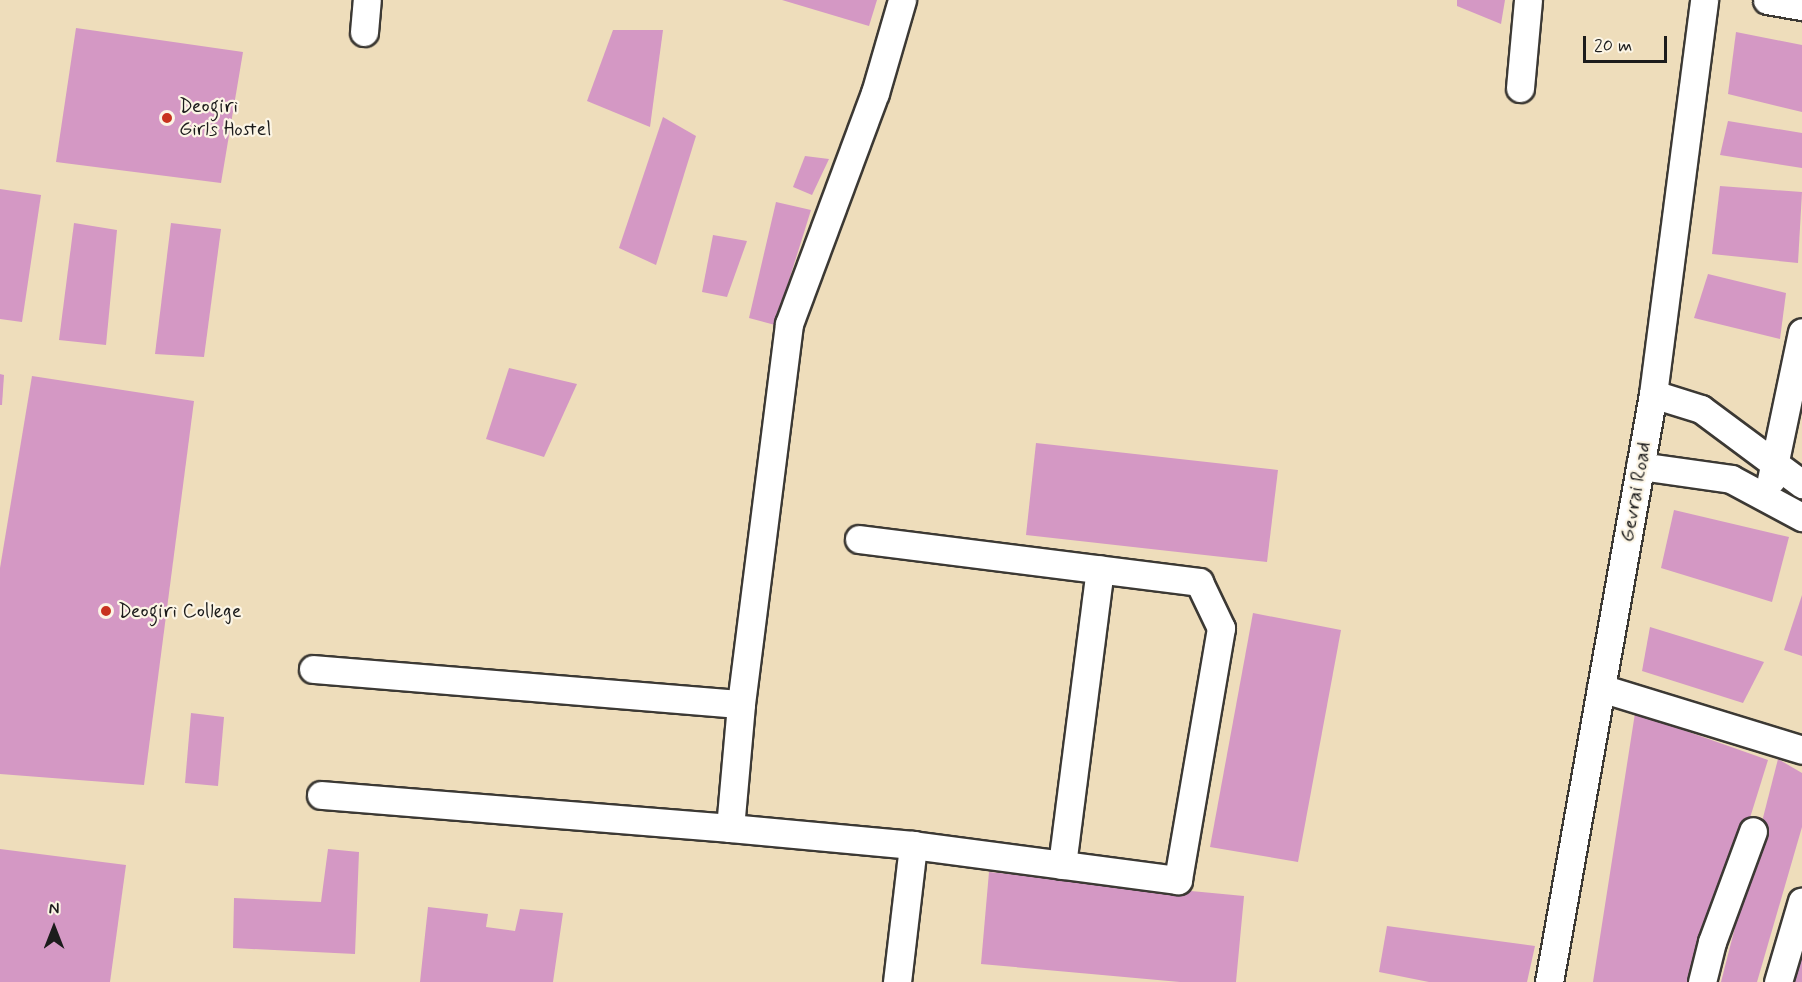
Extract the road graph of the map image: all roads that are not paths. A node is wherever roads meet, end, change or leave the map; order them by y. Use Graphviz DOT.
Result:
graph roads {
  1 [pos="367,0"];
  2 [pos="902,0"];
  3 [pos="1528,0"];
  4 [pos="1704,0"];
  5 [pos="1767,0"];
  6 [pos="1802,6"];
  7 [pos="364,32"];
  8 [pos="1520,88"];
  9 [pos="1802,332"];
  10 [pos="1653,394"];
  11 [pos="1793,412"];
  12 [pos="1773,464"];
  13 [pos="1640,466"];
  14 [pos="1802,484"];
  15 [pos="1767,499"];
  16 [pos="1802,517"];
  17 [pos="859,539"];
  18 [pos="1100,569"];
  19 [pos="313,669"];
  20 [pos="1601,688"];
  21 [pos="741,704"];
  22 [pos="1802,750"];
  23 [pos="321,795"];
  24 [pos="730,828"];
  25 [pos="1754,831"];
  26 [pos="913,845"];
  27 [pos="1062,865"];
  28 [pos="1802,901"];
  29 [pos="897,982"];
  30 [pos="1549,982"];
  31 [pos="1702,982"];
  32 [pos="1778,982"];
  1 -- 7 [label="street"];
  2 -- 21 [label="street"];
  3 -- 8 [label="street"];
  4 -- 10 [label="street, Gevrai Road"];
  5 -- 6 [label="street"];
  9 -- 11 [label="street"];
  10 -- 12 [label="street"];
  10 -- 13 [label="street, Gevrai Road"];
  11 -- 12 [label="street"];
  12 -- 14 [label="street"];
  12 -- 15 [label="street"];
  13 -- 15 [label="street"];
  13 -- 20 [label="street, Gevrai Road"];
  15 -- 16 [label="street"];
  17 -- 18 [label="street"];
  18 -- 27 [label="street"];
  18 -- 27 [label="street"];
  19 -- 21 [label="street"];
  20 -- 22 [label="street"];
  20 -- 30 [label="street, Gevrai Road"];
  21 -- 24 [label="street"];
  23 -- 24 [label="street"];
  24 -- 26 [label="street"];
  25 -- 31 [label="street"];
  26 -- 27 [label="street"];
  26 -- 29 [label="street"];
  28 -- 32 [label="street"];
}
